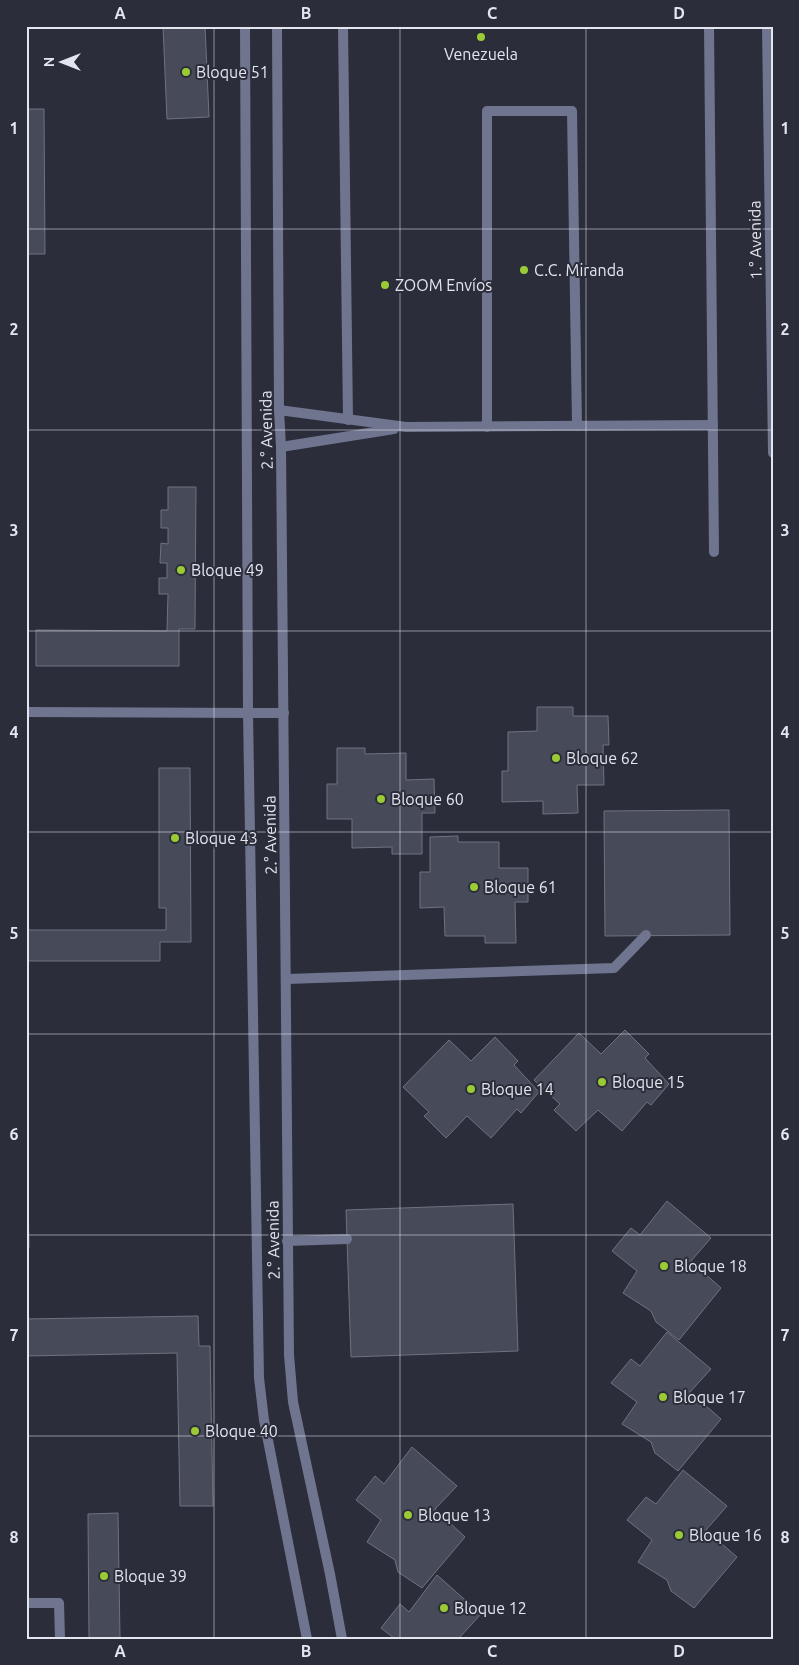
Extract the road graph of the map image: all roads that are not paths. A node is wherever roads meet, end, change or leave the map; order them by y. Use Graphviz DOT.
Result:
graph roads {
  1 [pos="245,26"];
  2 [pos="276,26"];
  3 [pos="343,26"];
  4 [pos="709,26"];
  5 [pos="768,26"];
  6 [pos="279,410"];
  7 [pos="348,420"];
  8 [pos="713,425"];
  9 [pos="487,426"];
  10 [pos="577,426"];
  11 [pos="406,427"];
  12 [pos="282,447"];
  13 [pos="773,454"];
  14 [pos="714,552"];
  15 [pos="26,712"];
  16 [pos="248,712"];
  17 [pos="284,713"];
  18 [pos="646,935"];
  19 [pos="287,979"];
  20 [pos="347,1239"];
  21 [pos="288,1241"];
  22 [pos="26,1604"];
  23 [pos="60,1639"];
  24 [pos="307,1639"];
  25 [pos="342,1639"];
  1 -- 16 [label="street"];
  2 -- 6 [label="street, 2.° Avenida"];
  3 -- 7 [label="street"];
  4 -- 8 [label="street"];
  5 -- 13 [label="street, 1.° Avenida"];
  6 -- 7 [label="street"];
  6 -- 12 [label="street, 2.° Avenida"];
  7 -- 11 [label="street"];
  8 -- 10 [label="street"];
  8 -- 14 [label="street"];
  9 -- 10 [label="street"];
  9 -- 10 [label="street"];
  9 -- 11 [label="street"];
  11 -- 12 [label="street"];
  12 -- 17 [label="street, 2.° Avenida"];
  15 -- 16 [label="street"];
  16 -- 17 [label="street"];
  16 -- 24 [label="street"];
  17 -- 19 [label="street, 2.° Avenida"];
  18 -- 19 [label="street"];
  19 -- 21 [label="street, 2.° Avenida"];
  20 -- 21 [label="street"];
  21 -- 25 [label="street, 2.° Avenida"];
  22 -- 23 [label="street"];
}
